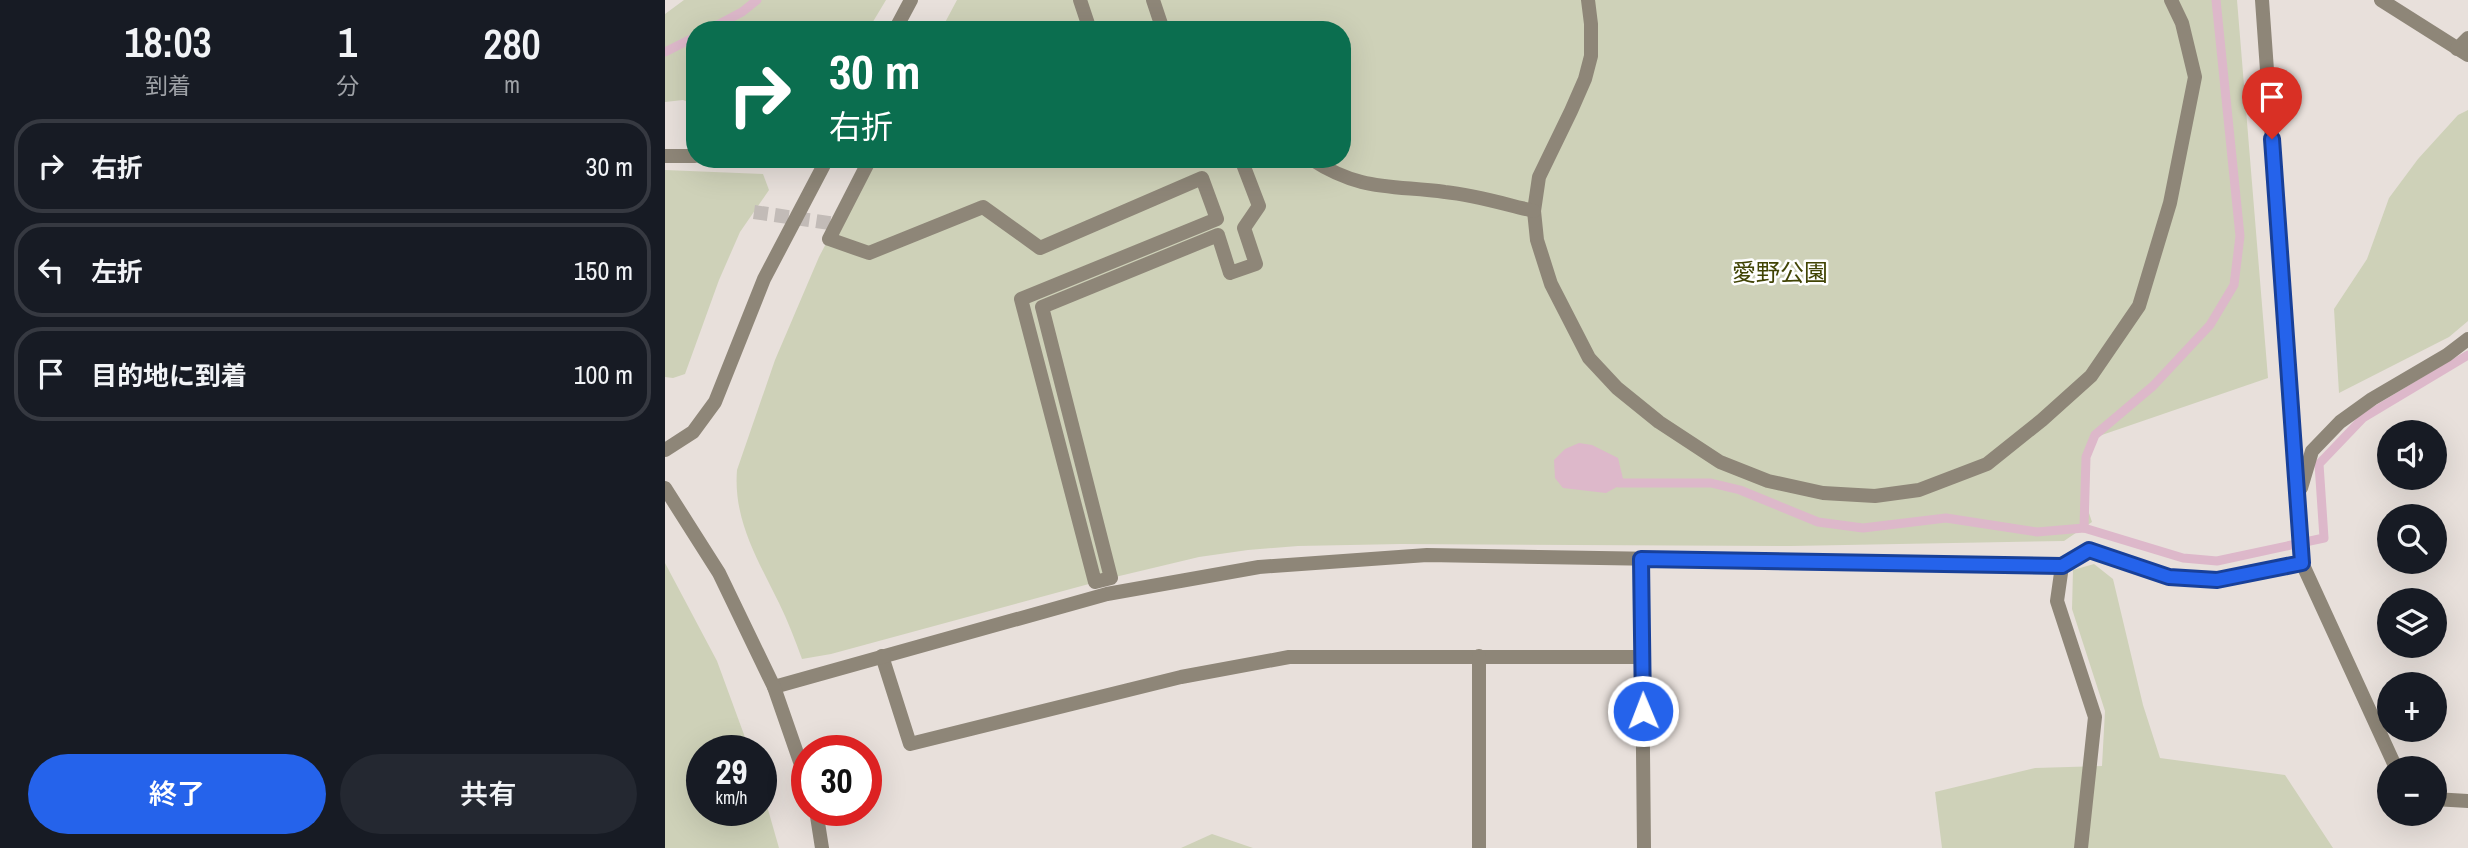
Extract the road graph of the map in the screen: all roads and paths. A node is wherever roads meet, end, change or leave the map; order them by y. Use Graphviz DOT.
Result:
graph roads {
  1 [pos="911,0"];
  2 [pos="1080,0"];
  3 [pos="1153,0"];
  4 [pos="1588,0"];
  5 [pos="2171,0"];
  6 [pos="2262,0"];
  7 [pos="2381,0"];
  8 [pos="900,21"];
  9 [pos="1087,21"];
  10 [pos="1160,21"];
  11 [pos="2464,47"];
  12 [pos="665,156"];
  13 [pos="686,156"];
  14 [pos="822,168"];
  15 [pos="865,168"];
  16 [pos="1244,168"];
  17 [pos="1325,168"];
  18 [pos="1534,211"];
  19 [pos="2468,339"];
  20 [pos="665,450"];
  21 [pos="665,488"];
  22 [pos="2298,499"];
  23 [pos="1641,559"];
  24 [pos="2302,563"];
  25 [pos="2062,566"];
  26 [pos="882,656"];
  27 [pos="1479,656"];
  28 [pos="1642,657"];
  29 [pos="774,687"];
  30 [pos="791,736"];
  31 [pos="2390,756"];
  32 [pos="2447,800"];
  33 [pos="2468,801"];
  34 [pos="819,826"];
  35 [pos="822,848"];
  36 [pos="1479,848"];
  37 [pos="1644,848"];
  38 [pos="2081,848"];
  1 -- 8 [label="street"];
  2 -- 9 [label="street"];
  3 -- 10 [label="street"];
  4 -- 18 [label="street"];
  5 -- 18 [label="street"];
  6 -- 22 [label="street"];
  7 -- 11 [label="street"];
  12 -- 13 [label="street"];
  14 -- 20 [label="street"];
  15 -- 16 [label="street"];
  17 -- 18 [label="street"];
  19 -- 22 [label="street"];
  21 -- 29 [label="street"];
  22 -- 24 [label="street"];
  23 -- 25 [label="street"];
  23 -- 26 [label="street"];
  23 -- 28 [label="street"];
  24 -- 25 [label="street"];
  24 -- 31 [label="street"];
  25 -- 38 [label="street"];
  26 -- 27 [label="street"];
  26 -- 29 [label="street"];
  27 -- 28 [label="street"];
  27 -- 36 [label="street"];
  28 -- 37 [label="street"];
  29 -- 30 [label="street"];
  32 -- 33 [label="street"];
  34 -- 35 [label="street"];
}
